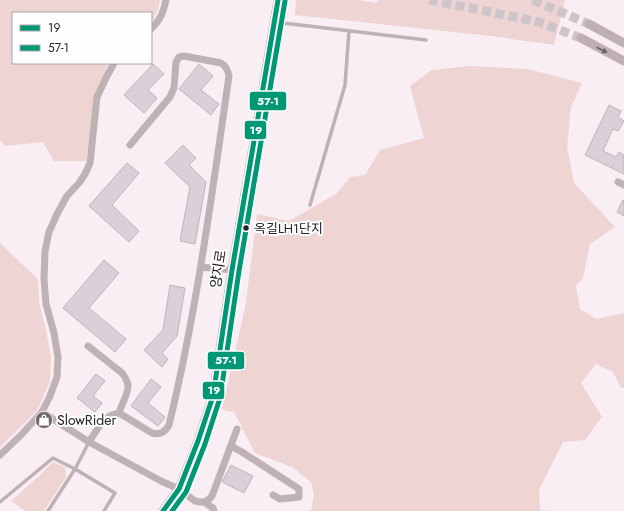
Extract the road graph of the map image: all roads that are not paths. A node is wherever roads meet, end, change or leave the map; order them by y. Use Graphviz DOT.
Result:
graph roads {
  1 [pos="166,0"];
  2 [pos="278,0"];
  3 [pos="274,22"];
  4 [pos="589,24"];
  5 [pos="152,28"];
  6 [pos="349,31"];
  7 [pos="581,38"];
  8 [pos="426,40"];
  9 [pos="624,43"];
  10 [pos="624,61"];
  11 [pos="113,64"];
  12 [pos="130,145"];
  13 [pos="310,205"];
  14 [pos="201,267"];
  15 [pos="232,270"];
  16 [pos="88,346"];
  17 [pos="42,412"];
  18 [pos="119,413"];
  19 [pos="237,429"];
  20 [pos="89,442"];
  21 [pos="231,446"];
  22 [pos="0,456"];
  23 [pos="75,469"];
  24 [pos="178,489"];
  25 [pos="273,495"];
  26 [pos="0,502"];
  27 [pos="204,502"];
  28 [pos="48,511"];
  29 [pos="104,511"];
  30 [pos="163,511"];
  31 [pos="214,511"];
  1 -- 5 [label="street"];
  2 -- 3 [label="street, 양지로"];
  3 -- 6 [label="lane"];
  3 -- 15 [label="street, 양지로"];
  4 -- 9 [label="street"];
  6 -- 8 [label="lane"];
  6 -- 13 [label="lane"];
  7 -- 10 [label="street, one-way"];
  11 -- 17 [label="street"];
  12 -- 14 [label="street"];
  14 -- 15 [label="street"];
  14 -- 18 [label="street"];
  15 -- 24 [label="street, 양지로"];
  16 -- 18 [label="street"];
  17 -- 20 [label="street"];
  17 -- 22 [label="street"];
  18 -- 20 [label="street"];
  19 -- 21 [label="street"];
  20 -- 23 [label="lane"];
  20 -- 24 [label="street"];
  21 -- 25 [label="street"];
  21 -- 27 [label="street"];
  23 -- 26 [label="lane"];
  23 -- 28 [label="lane"];
  23 -- 29 [label="lane"];
  24 -- 27 [label="street"];
  24 -- 30 [label="street, 양지로"];
  27 -- 31 [label="street"];
}
